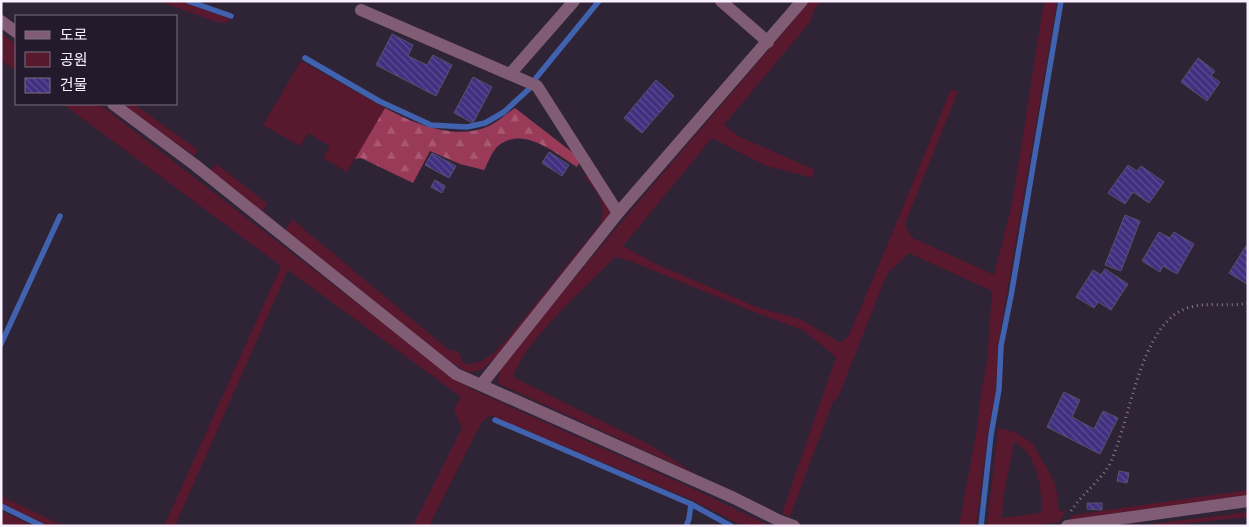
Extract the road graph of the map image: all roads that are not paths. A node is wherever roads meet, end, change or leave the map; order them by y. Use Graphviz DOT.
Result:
graph roads {
  1 [pos="574,1"];
  2 [pos="721,1"];
  3 [pos="802,1"];
  4 [pos="362,10"];
  5 [pos="1,21"];
  6 [pos="15,31"];
  7 [pos="768,42"];
  8 [pos="510,74"];
  9 [pos="114,105"];
  10 [pos="618,212"];
  11 [pos="481,385"];
  12 [pos="1248,501"];
  13 [pos="1136,521"];
  14 [pos="794,526"];
  15 [pos="1067,526"];
  1 -- 8 [label="street"];
  2 -- 7 [label="street"];
  3 -- 7 [label="street"];
  4 -- 8 [label="street"];
  5 -- 6 [label="street"];
  7 -- 10 [label="street"];
  8 -- 10 [label="street"];
  9 -- 11 [label="street"];
  10 -- 11 [label="street"];
  11 -- 14 [label="street"];
  12 -- 13 [label="street"];
  13 -- 15 [label="street"];
}
